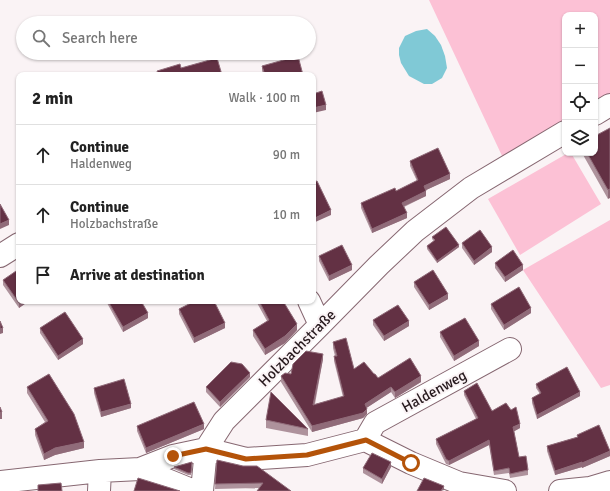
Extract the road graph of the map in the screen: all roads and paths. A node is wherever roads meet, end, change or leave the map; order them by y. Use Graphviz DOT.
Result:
graph roads {
  1 [pos="610,105"];
  2 [pos="598,112"];
  3 [pos="562,134"];
  4 [pos="16,246"];
  5 [pos="0,256"];
  6 [pos="310,304"];
  7 [pos="320,325"];
  8 [pos="510,349"];
  9 [pos="366,440"];
  10 [pos="206,449"];
  11 [pos="140,469"];
  12 [pos="100,481"];
  13 [pos="0,482"];
  14 [pos="610,482"];
  15 [pos="194,491"];
  16 [pos="202,491"];
  17 [pos="505,491"];
  18 [pos="560,491"];
  1 -- 2 [label="street"];
  3 -- 7 [label="street, Holzbachstraße"];
  4 -- 5 [label="street"];
  6 -- 7 [label="street"];
  7 -- 10 [label="street, Holzbachstraße"];
  8 -- 9 [label="street, Haldenweg"];
  9 -- 10 [label="street"];
  9 -- 17 [label="street"];
  10 -- 11 [label="street"];
  10 -- 16 [label="street"];
  11 -- 12 [label="street"];
  11 -- 15 [label="street"];
  12 -- 13 [label="street"];
  14 -- 18 [label="street"];
}
